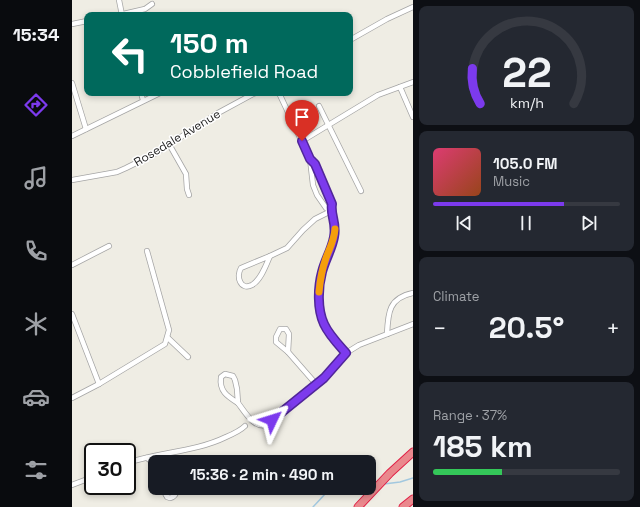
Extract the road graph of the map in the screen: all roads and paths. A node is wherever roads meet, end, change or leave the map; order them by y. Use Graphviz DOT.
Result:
graph roads {
  1 [pos="119,0"];
  2 [pos="152,4"];
  3 [pos="413,7"];
  4 [pos="121,12"];
  5 [pos="132,12"];
  6 [pos="84,22"];
  7 [pos="72,24"];
  8 [pos="353,38"];
  9 [pos="413,82"];
  10 [pos="72,83"];
  11 [pos="400,87"];
  12 [pos="142,96"];
  13 [pos="153,96"];
  14 [pos="249,96"];
  15 [pos="280,96"];
  16 [pos="143,100"];
  17 [pos="319,106"];
  18 [pos="413,117"];
  19 [pos="329,125"];
  20 [pos="86,129"];
  21 [pos="72,136"];
  22 [pos="302,141"];
  23 [pos="169,144"];
  24 [pos="310,159"];
  25 [pos="72,180"];
  26 [pos="361,191"];
  27 [pos="189,195"];
  28 [pos="331,211"];
  29 [pos="109,246"];
  30 [pos="147,251"];
  31 [pos="270,256"];
  32 [pos="72,265"];
  33 [pos="413,293"];
  34 [pos="72,314"];
  35 [pos="413,324"];
  36 [pos="387,334"];
  37 [pos="168,338"];
  38 [pos="288,352"];
  39 [pos="346,353"];
  40 [pos="188,357"];
  41 [pos="99,384"];
  42 [pos="316,384"];
  43 [pos="72,398"];
  44 [pos="238,403"];
  45 [pos="245,426"];
  46 [pos="413,452"];
  47 [pos="147,458"];
  48 [pos="136,460"];
  49 [pos="84,480"];
  50 [pos="72,485"];
  51 [pos="413,500"];
  52 [pos="358,507"];
  53 [pos="403,507"];
  1 -- 4 [label="street"];
  2 -- 5 [label="street"];
  3 -- 8 [label="street"];
  6 -- 7 [label="street"];
  9 -- 11 [label="street"];
  10 -- 20 [label="street"];
  11 -- 18 [label="street"];
  11 -- 19 [label="street"];
  12 -- 16 [label="street"];
  13 -- 16 [label="street"];
  14 -- 23 [label="street, Rosedale Avenue"];
  15 -- 22 [label="street"];
  16 -- 20 [label="street"];
  17 -- 19 [label="street"];
  19 -- 22 [label="street"];
  19 -- 26 [label="street"];
  20 -- 21 [label="street"];
  22 -- 24 [label="street"];
  23 -- 25 [label="street, Rosedale Avenue"];
  23 -- 27 [label="street"];
  24 -- 28 [label="street"];
  24 -- 28 [label="street"];
  28 -- 31 [label="street"];
  28 -- 39 [label="street"];
  29 -- 32 [label="street"];
  30 -- 37 [label="street"];
  31 -- 31 [label="street"];
  33 -- 36 [label="street"];
  34 -- 41 [label="street"];
  35 -- 36 [label="street"];
  36 -- 39 [label="street"];
  37 -- 40 [label="street"];
  37 -- 41 [label="street"];
  38 -- 38 [label="street"];
  38 -- 42 [label="street"];
  39 -- 42 [label="street"];
  41 -- 43 [label="street"];
  42 -- 44 [label="street"];
  44 -- 44 [label="street"];
  45 -- 47 [label="street"];
  46 -- 52 [label="highway"];
  47 -- 48 [label="street"];
  49 -- 50 [label="street"];
  51 -- 53 [label="highway"];
}
